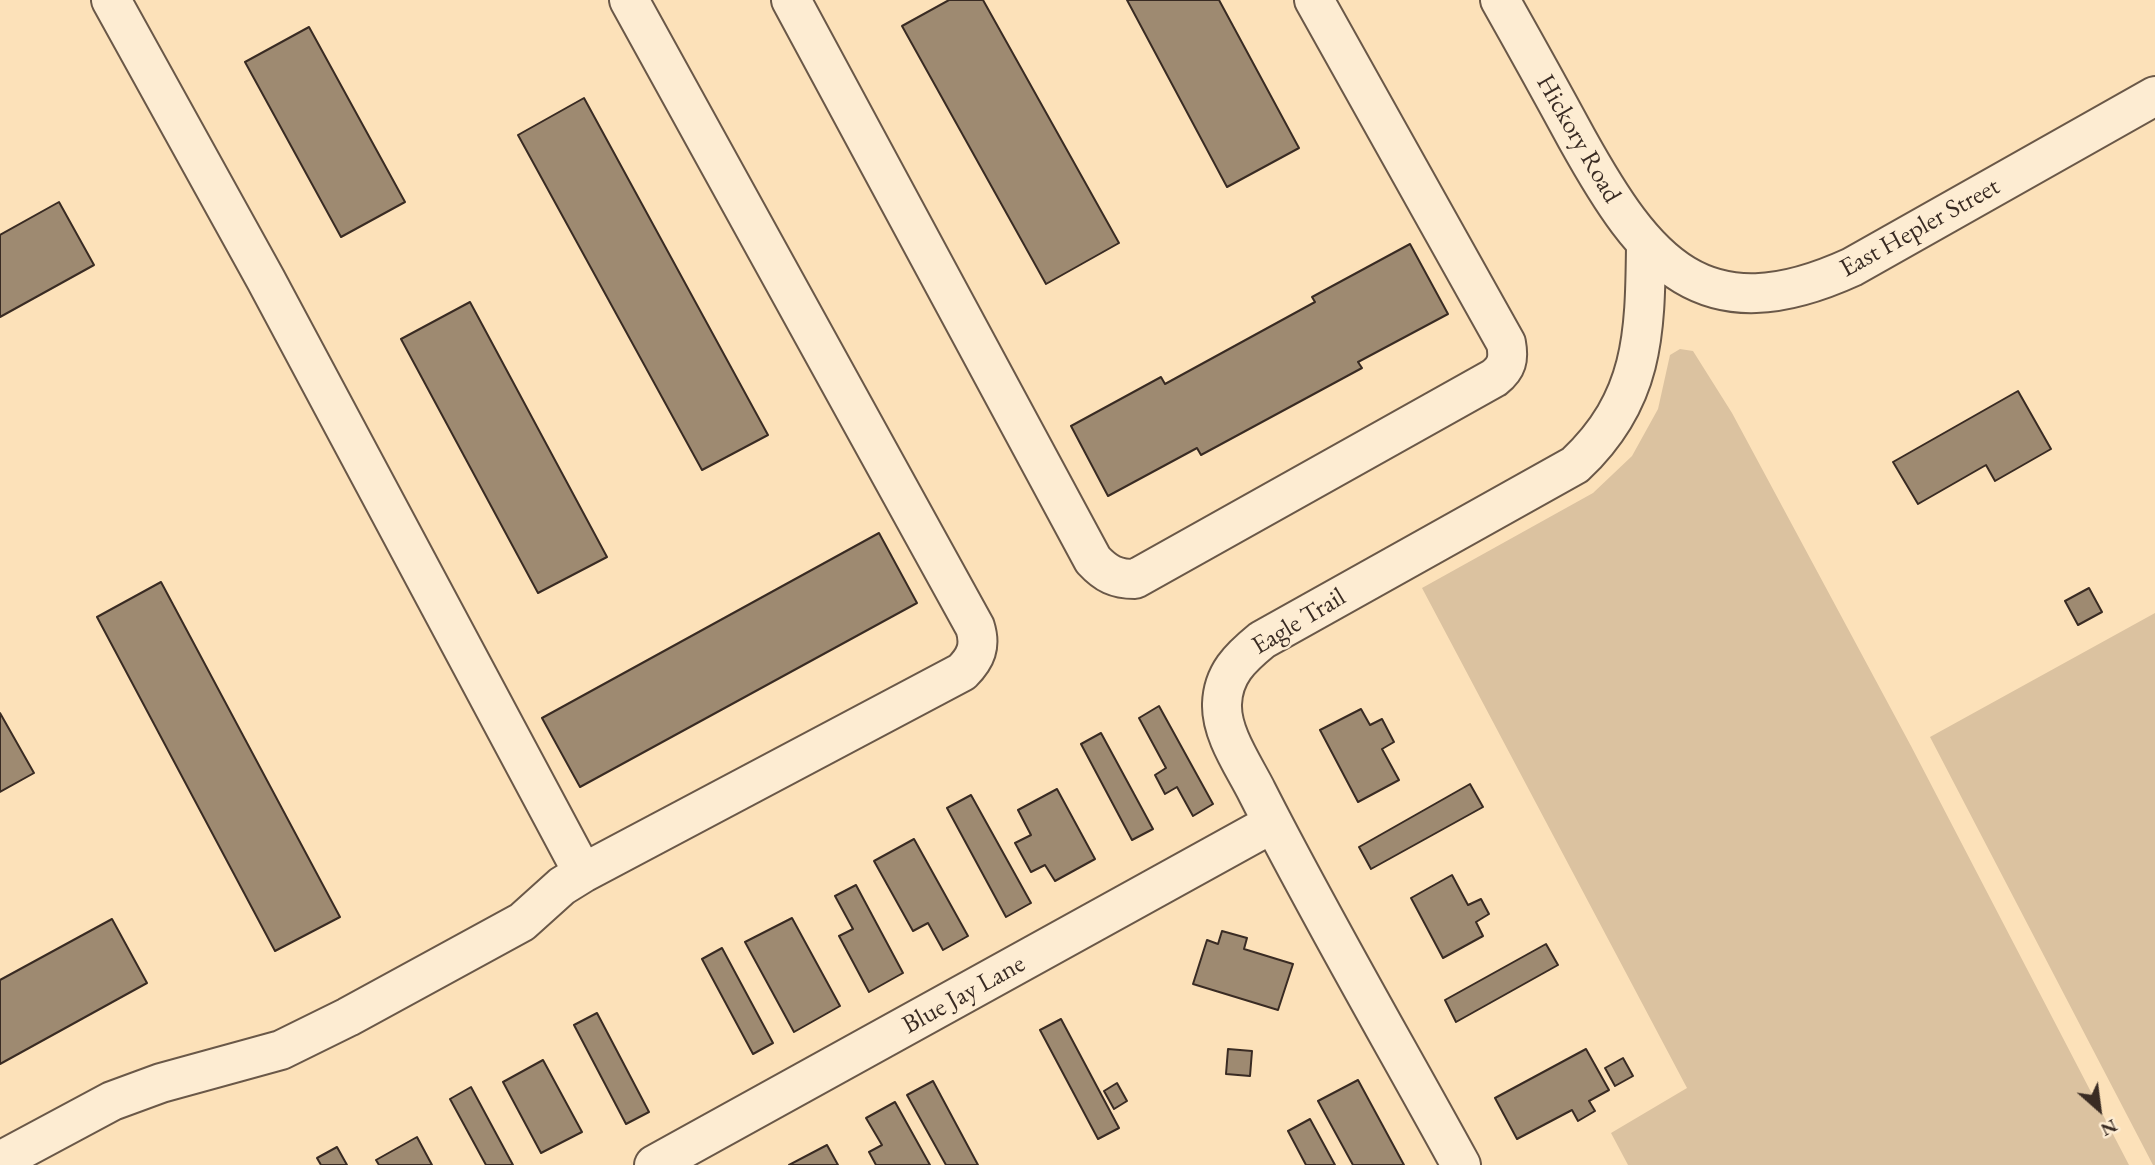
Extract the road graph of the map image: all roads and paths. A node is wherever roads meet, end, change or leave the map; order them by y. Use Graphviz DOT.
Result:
graph roads {
  1 [pos="111,0"];
  2 [pos="629,0"];
  3 [pos="791,0"];
  4 [pos="1314,0"];
  5 [pos="1500,0"];
  6 [pos="2155,96"];
  7 [pos="1659,256"];
  8 [pos="1273,823"];
  9 [pos="583,873"];
  10 [pos="0,1161"];
  11 [pos="654,1165"];
  12 [pos="1461,1165"];
  1 -- 9 [label="street"];
  2 -- 9 [label="street"];
  3 -- 4 [label="street"];
  5 -- 7 [label="street, Hickory Road"];
  6 -- 7 [label="street, East Hepler Street"];
  7 -- 8 [label="street, Eagle Trail"];
  8 -- 11 [label="street, Blue Jay Lane"];
  8 -- 12 [label="street, Eagle Trail"];
  9 -- 10 [label="street"];
}
